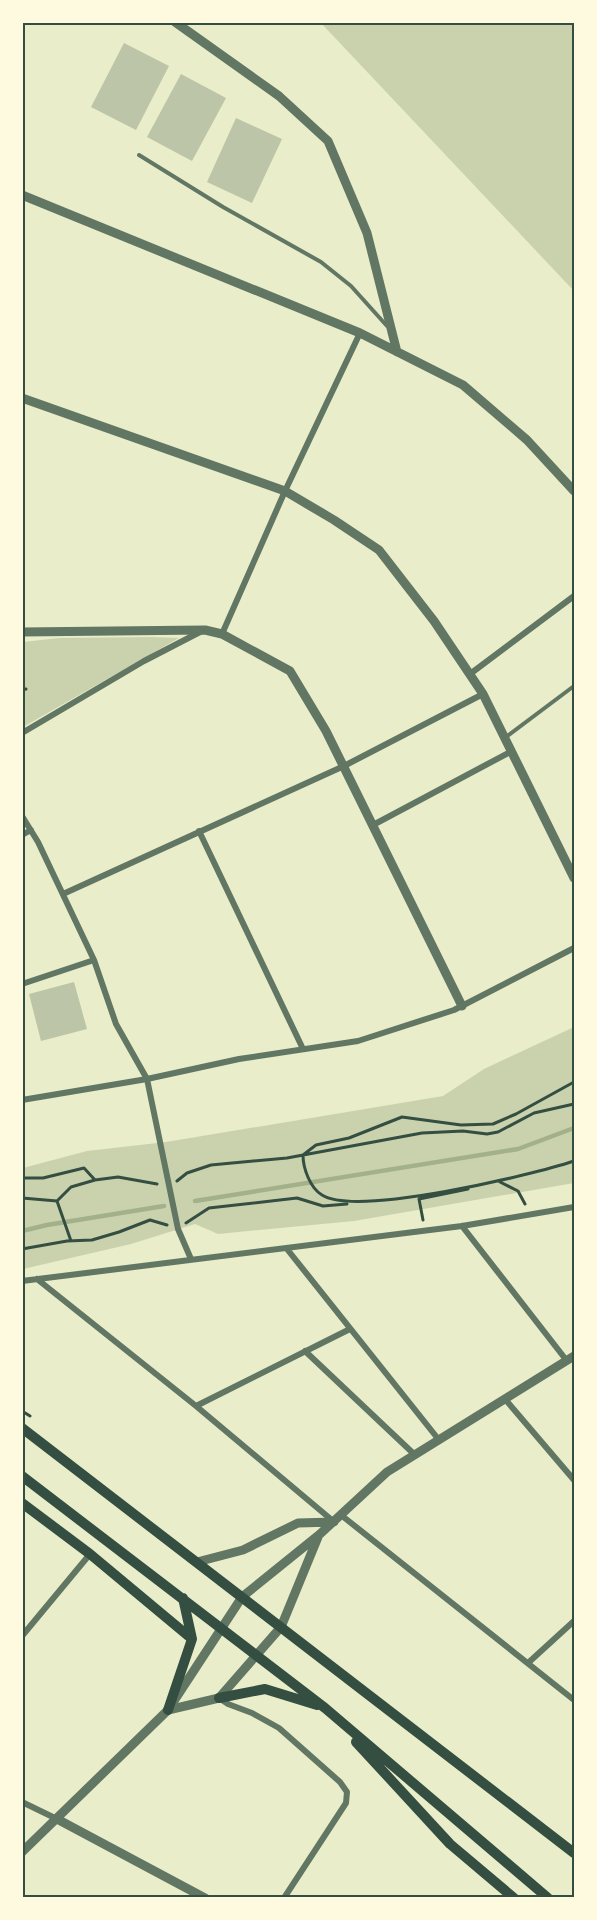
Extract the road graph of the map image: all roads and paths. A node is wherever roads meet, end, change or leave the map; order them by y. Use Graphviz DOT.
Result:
graph roads {
  1 [pos="175,22"];
  2 [pos="139,155"];
  3 [pos="22,195"];
  4 [pos="392,331"];
  5 [pos="360,333"];
  6 [pos="397,352"];
  7 [pos="22,398"];
  8 [pos="285,491"];
  9 [pos="574,491"];
  10 [pos="574,596"];
  11 [pos="206,630"];
  12 [pos="22,632"];
  13 [pos="222,634"];
  14 [pos="470,674"];
  15 [pos="574,686"];
  16 [pos="483,694"];
  17 [pos="22,733"];
  18 [pos="505,737"];
  19 [pos="512,752"];
  20 [pos="344,766"];
  21 [pos="22,816"];
  22 [pos="373,825"];
  23 [pos="31,830"];
  24 [pos="199,831"];
  25 [pos="22,835"];
  26 [pos="574,878"];
  27 [pos="63,894"];
  28 [pos="574,948"];
  29 [pos="94,960"];
  30 [pos="22,984"];
  31 [pos="462,1006"];
  32 [pos="303,1049"];
  33 [pos="147,1079"];
  34 [pos="574,1082"];
  35 [pos="22,1100"];
  36 [pos="574,1104"];
  37 [pos="303,1155"];
  38 [pos="574,1161"];
  39 [pos="22,1178"];
  40 [pos="95,1180"];
  41 [pos="492,1182"];
  42 [pos="484,1184"];
  43 [pos="170,1186"];
  44 [pos="22,1198"];
  45 [pos="388,1200"];
  46 [pos="57,1201"];
  47 [pos="377,1201"];
  48 [pos="574,1207"];
  49 [pos="530,1214"];
  50 [pos="462,1226"];
  51 [pos="178,1229"];
  52 [pos="425,1230"];
  53 [pos="71,1241"];
  54 [pos="22,1249"];
  55 [pos="287,1249"];
  56 [pos="191,1259"];
  57 [pos="37,1279"];
  58 [pos="22,1281"];
  59 [pos="350,1329"];
  60 [pos="305,1351"];
  61 [pos="571,1359"];
  62 [pos="506,1399"];
  63 [pos="196,1406"];
  64 [pos="22,1428"];
  65 [pos="439,1440"];
  66 [pos="415,1455"];
  67 [pos="22,1476"];
  68 [pos="574,1480"];
  69 [pos="22,1503"];
  70 [pos="337,1518"];
  71 [pos="320,1534"];
  72 [pos="90,1554"];
  73 [pos="197,1562"];
  74 [pos="242,1597"];
  75 [pos="183,1598"];
  76 [pos="574,1621"];
  77 [pos="281,1627"];
  78 [pos="222,1628"];
  79 [pos="22,1636"];
  80 [pos="192,1639"];
  81 [pos="256,1655"];
  82 [pos="528,1663"];
  83 [pos="219,1698"];
  84 [pos="574,1700"];
  85 [pos="325,1708"];
  86 [pos="168,1710"];
  87 [pos="22,1802"];
  88 [pos="57,1819"];
  89 [pos="22,1852"];
  90 [pos="574,1852"];
  91 [pos="205,1898"];
  92 [pos="284,1898"];
  93 [pos="514,1898"];
  94 [pos="548,1898"];
  1 -- 4 [label="street"];
  2 -- 4 [label="lane"];
  3 -- 5 [label="street"];
  4 -- 6 [label="street"];
  5 -- 6 [label="street"];
  5 -- 8 [label="street"];
  6 -- 9 [label="street"];
  7 -- 8 [label="street"];
  8 -- 13 [label="street"];
  8 -- 14 [label="street"];
  10 -- 14 [label="street"];
  11 -- 12 [label="street"];
  11 -- 13 [label="street"];
  11 -- 17 [label="street"];
  13 -- 20 [label="street"];
  14 -- 16 [label="street"];
  15 -- 18 [label="lane"];
  16 -- 18 [label="street"];
  16 -- 20 [label="street"];
  18 -- 19 [label="street"];
  19 -- 22 [label="street"];
  19 -- 26 [label="street"];
  20 -- 22 [label="street"];
  20 -- 24 [label="street"];
  21 -- 23 [label="street"];
  22 -- 31 [label="street"];
  23 -- 25 [label="street"];
  23 -- 27 [label="street"];
  24 -- 27 [label="street"];
  24 -- 32 [label="street"];
  27 -- 29 [label="street"];
  28 -- 31 [label="street"];
  29 -- 30 [label="street"];
  29 -- 33 [label="street"];
  31 -- 32 [label="street"];
  32 -- 33 [label="street"];
  33 -- 35 [label="street"];
  33 -- 43 [label="street"];
  34 -- 37 [label="path"];
  36 -- 37 [label="path"];
  37 -- 43 [label="path"];
  37 -- 47 [label="path"];
  38 -- 41 [label="path"];
  39 -- 40 [label="path"];
  40 -- 43 [label="path"];
  40 -- 46 [label="path"];
  41 -- 42 [label="path"];
  41 -- 49 [label="path"];
  42 -- 47 [label="path"];
  42 -- 52 [label="path"];
  43 -- 51 [label="street"];
  44 -- 46 [label="path"];
  45 -- 47 [label="path"];
  46 -- 53 [label="path"];
  47 -- 51 [label="path"];
  48 -- 49 [label="street"];
  49 -- 50 [label="street"];
  50 -- 52 [label="street"];
  50 -- 61 [label="street"];
  51 -- 53 [label="path"];
  51 -- 56 [label="street"];
  52 -- 55 [label="street"];
  53 -- 54 [label="path"];
  55 -- 56 [label="street"];
  55 -- 59 [label="street"];
  56 -- 57 [label="street"];
  57 -- 58 [label="street"];
  57 -- 63 [label="street"];
  59 -- 60 [label="street"];
  59 -- 65 [label="street"];
  60 -- 63 [label="street"];
  60 -- 66 [label="street"];
  61 -- 62 [label="street"];
  62 -- 65 [label="street"];
  62 -- 68 [label="street"];
  63 -- 70 [label="street"];
  64 -- 73 [label="main road"];
  65 -- 66 [label="street"];
  66 -- 70 [label="street"];
  67 -- 75 [label="main road"];
  69 -- 72 [label="main road"];
  70 -- 71 [label="street"];
  70 -- 73 [label="street"];
  70 -- 82 [label="street"];
  71 -- 74 [label="street"];
  71 -- 77 [label="street"];
  72 -- 79 [label="street"];
  72 -- 80 [label="main road"];
  73 -- 74 [label="main road"];
  74 -- 77 [label="main road"];
  74 -- 78 [label="street"];
  75 -- 78 [label="main road"];
  75 -- 80 [label="main road"];
  76 -- 82 [label="street"];
  77 -- 81 [label="street"];
  77 -- 90 [label="main road"];
  78 -- 81 [label="main road"];
  78 -- 86 [label="street"];
  80 -- 86 [label="main road"];
  81 -- 83 [label="street"];
  81 -- 85 [label="main road"];
  82 -- 84 [label="street"];
  83 -- 85 [label="main road"];
  83 -- 86 [label="street"];
  83 -- 92 [label="street"];
  85 -- 93 [label="main road"];
  85 -- 94 [label="main road"];
  86 -- 88 [label="street"];
  87 -- 88 [label="street"];
  88 -- 89 [label="street"];
  88 -- 91 [label="street"];
}
